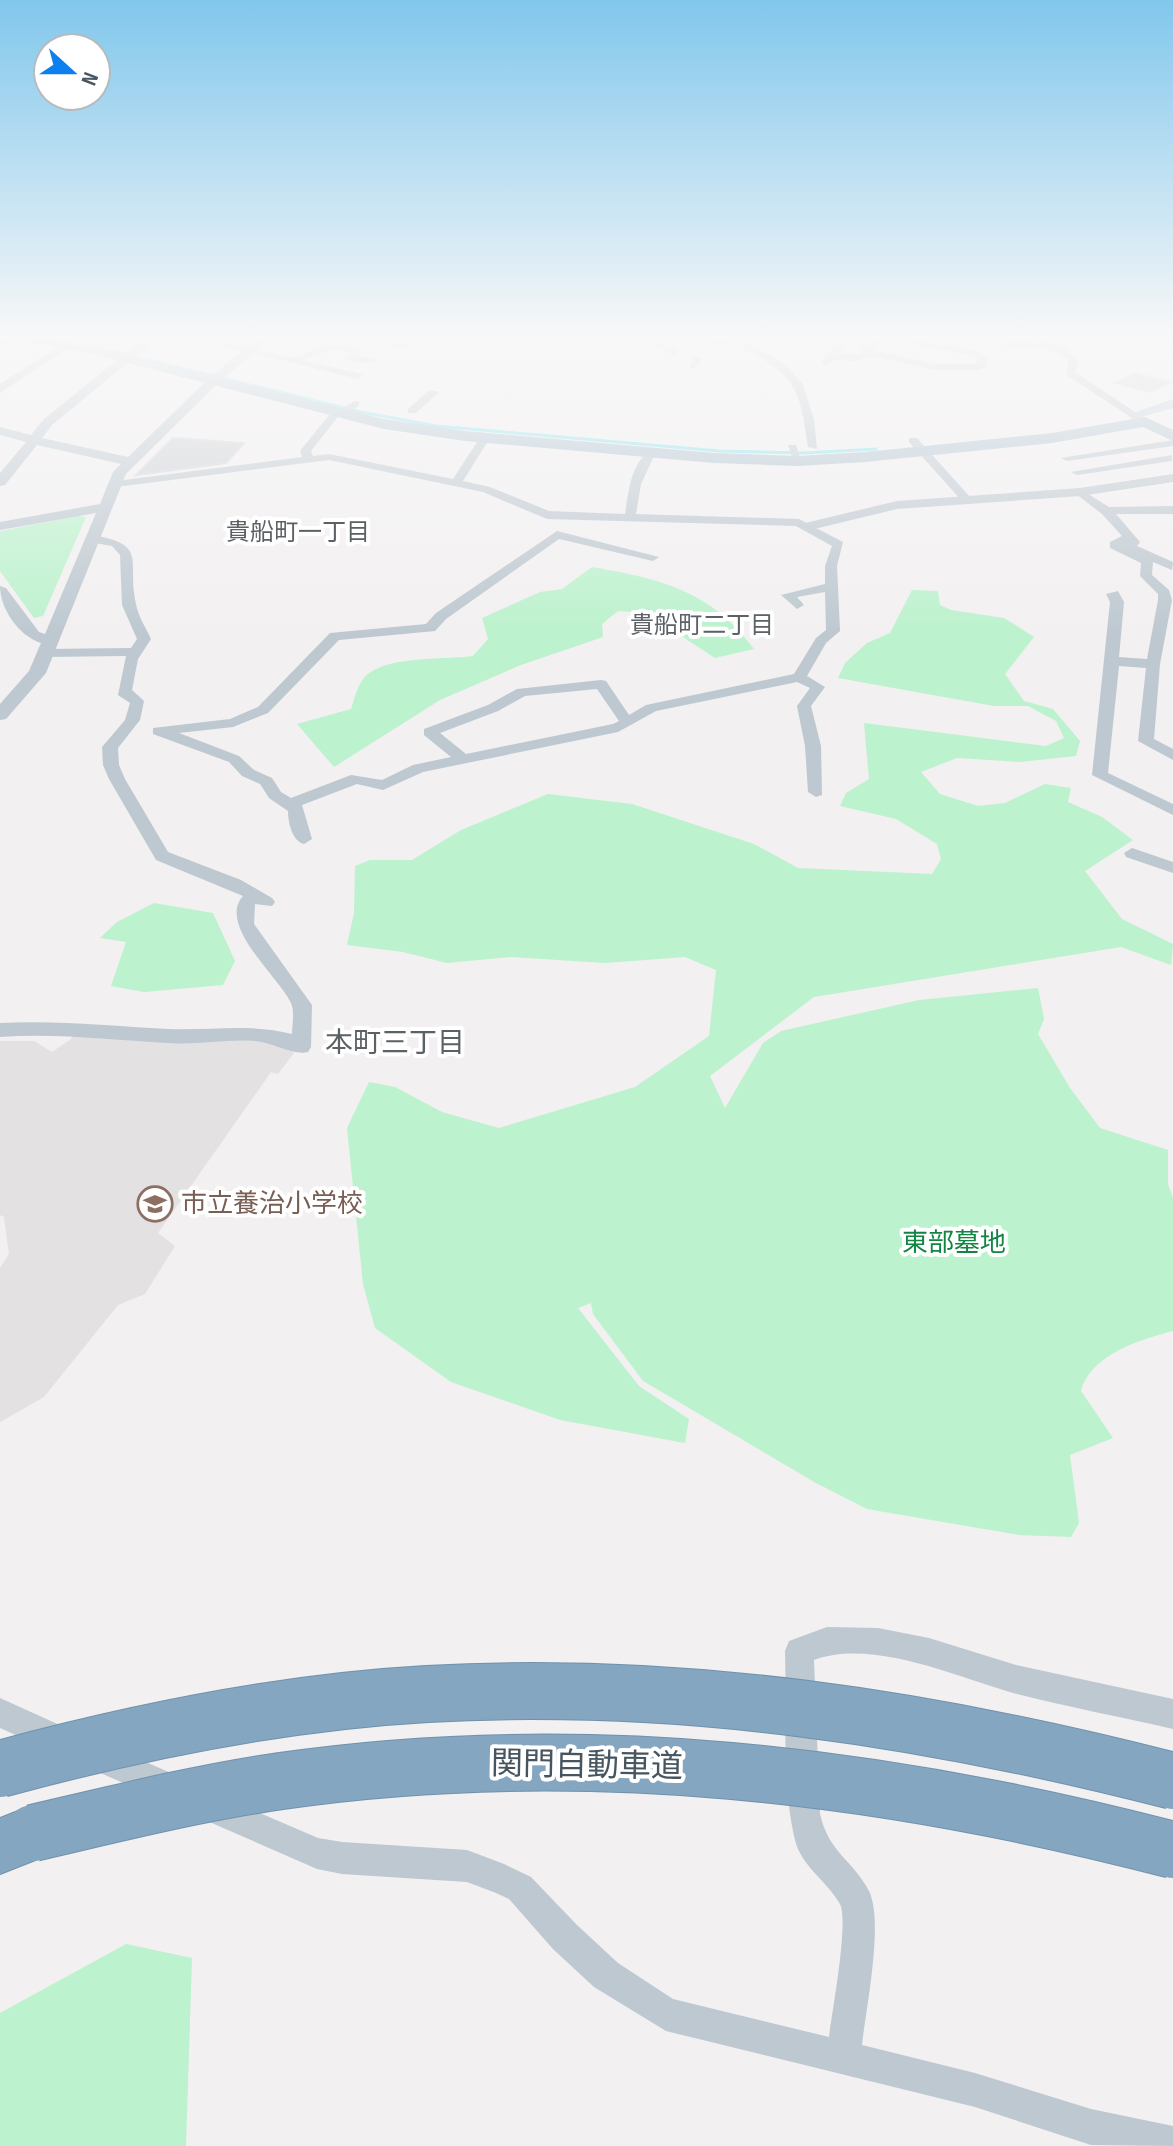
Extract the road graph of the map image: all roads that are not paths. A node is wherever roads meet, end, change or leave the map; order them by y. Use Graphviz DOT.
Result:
graph roads {
  1 [pos="16,435"];
  2 [pos="38,435"];
  3 [pos="157,435"];
  4 [pos="320,435"];
  5 [pos="488,435"];
  6 [pos="502,435"];
  7 [pos="810,435"];
  8 [pos="1000,435"];
  9 [pos="1065,435"];
  10 [pos="1052,438"];
  11 [pos="34,440"];
  12 [pos="1173,443"];
  13 [pos="919,445"];
  14 [pos="813,447"];
  15 [pos="1145,447"];
  16 [pos="651,448"];
  17 [pos="795,454"];
  18 [pos="308,458"];
  19 [pos="1067,458"];
  20 [pos="1173,458"];
  21 [pos="130,461"];
  22 [pos="6,467"];
  23 [pos="1077,472"];
  24 [pos="1173,478"];
  25 [pos="0,482"];
  26 [pos="116,484"];
  27 [pos="455,484"];
  28 [pos="1086,491"];
  29 [pos="966,499"];
  30 [pos="106,507"];
  31 [pos="1173,510"];
  32 [pos="1106,511"];
  33 [pos="630,517"];
  34 [pos="0,526"];
  35 [pos="806,527"];
  36 [pos="1130,537"];
  37 [pos="93,539"];
  38 [pos="653,557"];
  39 [pos="1172,566"];
  40 [pos="830,587"];
  41 [pos="0,591"];
  42 [pos="1113,594"];
  43 [pos="797,605"];
  44 [pos="48,647"];
  45 [pos="133,652"];
  46 [pos="1112,661"];
  47 [pos="1153,664"];
  48 [pos="799,677"];
  49 [pos="0,715"];
  50 [pos="133,722"];
  51 [pos="627,722"];
  52 [pos="158,731"];
  53 [pos="1173,755"];
  54 [pos="462,758"];
  55 [pos="816,792"];
  56 [pos="291,804"];
  57 [pos="1173,810"];
  58 [pos="304,839"];
  59 [pos="1151,852"];
  60 [pos="1132,853"];
  61 [pos="1173,860"];
  62 [pos="1173,868"];
  63 [pos="0,1030"];
  64 [pos="0,1713"];
  65 [pos="1173,1714"];
  66 [pos="0,1769"];
  67 [pos="1173,1781"];
  68 [pos="11,1840"];
  69 [pos="1173,1850"];
  70 [pos="843,2058"];
  71 [pos="1173,2144"];
  1 -- 11 [label="street"];
  2 -- 11 [label="street"];
  3 -- 21 [label="street"];
  4 -- 18 [label="street"];
  5 -- 27 [label="street"];
  6 -- 16 [label="main road"];
  7 -- 14 [label="street"];
  8 -- 13 [label="main road"];
  9 -- 10 [label="main road"];
  10 -- 13 [label="main road"];
  10 -- 19 [label="street"];
  11 -- 21 [label="street"];
  11 -- 22 [label="street"];
  12 -- 15 [label="street"];
  13 -- 14 [label="main road"];
  13 -- 17 [label="main road"];
  13 -- 29 [label="street"];
  14 -- 17 [label="main road"];
  15 -- 19 [label="street"];
  15 -- 20 [label="street"];
  16 -- 17 [label="main road"];
  16 -- 33 [label="street"];
  18 -- 26 [label="street"];
  18 -- 27 [label="street"];
  19 -- 23 [label="street"];
  20 -- 23 [label="street"];
  21 -- 26 [label="street"];
  22 -- 25 [label="street"];
  23 -- 28 [label="street"];
  24 -- 28 [label="street"];
  26 -- 30 [label="street"];
  27 -- 33 [label="street"];
  28 -- 29 [label="street"];
  28 -- 32 [label="street"];
  29 -- 35 [label="street"];
  30 -- 34 [label="street"];
  30 -- 37 [label="street"];
  31 -- 32 [label="street"];
  32 -- 36 [label="street"];
  33 -- 35 [label="street"];
  35 -- 40 [label="street"];
  36 -- 39 [label="street"];
  36 -- 47 [label="street"];
  37 -- 44 [label="street"];
  37 -- 45 [label="street"];
  38 -- 52 [label="street"];
  40 -- 43 [label="street"];
  40 -- 48 [label="street"];
  41 -- 44 [label="street"];
  42 -- 46 [label="street"];
  44 -- 45 [label="street"];
  44 -- 49 [label="street"];
  45 -- 50 [label="street"];
  46 -- 47 [label="street"];
  46 -- 57 [label="street"];
  47 -- 53 [label="street"];
  48 -- 51 [label="street"];
  48 -- 55 [label="street"];
  50 -- 52 [label="street"];
  50 -- 63 [label="street"];
  51 -- 54 [label="street"];
  51 -- 54 [label="street"];
  52 -- 56 [label="street"];
  54 -- 56 [label="street"];
  56 -- 58 [label="street"];
  59 -- 61 [label="street"];
  60 -- 62 [label="street"];
  64 -- 70 [label="street"];
  65 -- 70 [label="street"];
  66 -- 67 [label="highway, bridge"];
  68 -- 69 [label="highway, 関門自動車道, bridge"];
  70 -- 71 [label="street"];
}
